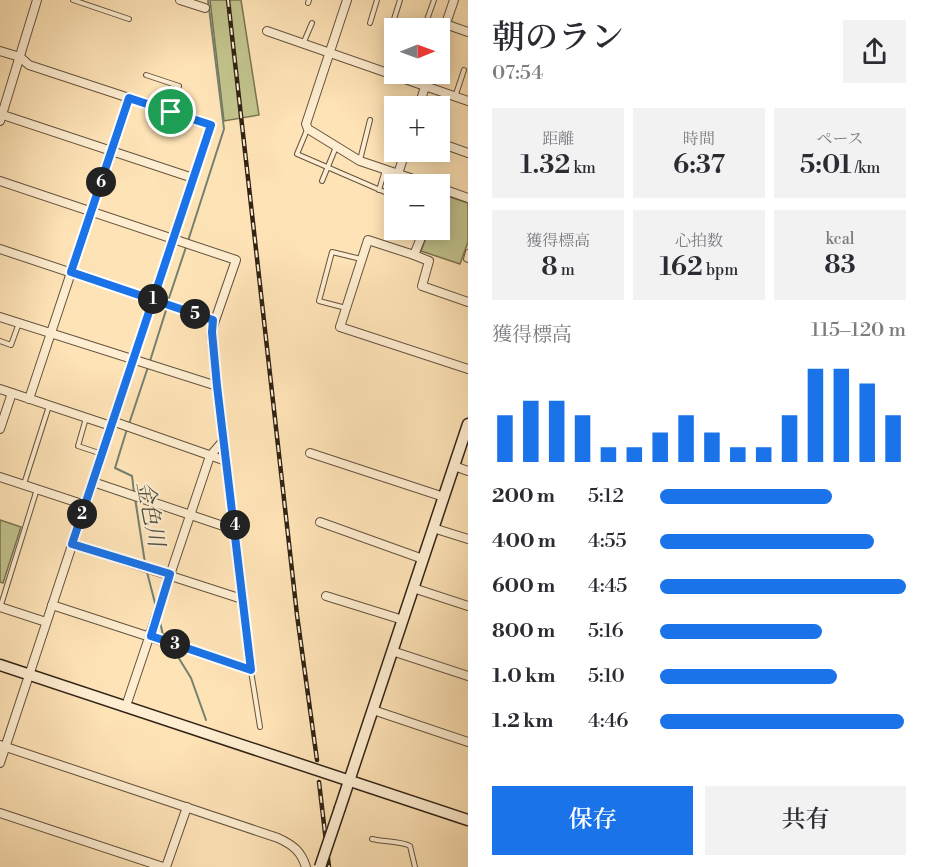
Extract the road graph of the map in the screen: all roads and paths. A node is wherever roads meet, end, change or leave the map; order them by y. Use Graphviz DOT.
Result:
graph roads {
  1 [pos="37,0"];
  2 [pos="73,0"];
  3 [pos="180,0"];
  4 [pos="347,0"];
  5 [pos="377,0"];
  6 [pos="400,0"];
  7 [pos="434,0"];
  8 [pos="453,0"];
  9 [pos="205,8"];
  10 [pos="129,18"];
  11 [pos="394,18"];
  12 [pos="428,18"];
  13 [pos="447,18"];
  14 [pos="312,23"];
  15 [pos="370,23"];
  16 [pos="450,26"];
  17 [pos="267,31"];
  18 [pos="468,32"];
  19 [pos="303,44"];
  20 [pos="0,51"];
  21 [pos="330,54"];
  22 [pos="20,57"];
  23 [pos="464,70"];
  24 [pos="146,75"];
  25 [pos="425,86"];
  26 [pos="422,96"];
  27 [pos="455,97"];
  28 [pos="129,98"];
  29 [pos="468,101"];
  30 [pos="171,112"];
  31 [pos="1,116"];
  32 [pos="370,120"];
  33 [pos="308,129"];
  34 [pos="336,147"];
  35 [pos="450,147"];
  36 [pos="111,151"];
  37 [pos="468,153"];
  38 [pos="360,161"];
  39 [pos="402,162"];
  40 [pos="327,168"];
  41 [pos="385,170"];
  42 [pos="398,174"];
  43 [pos="193,178"];
  44 [pos="0,181"];
  45 [pos="322,181"];
  46 [pos="379,190"];
  47 [pos="384,192"];
  48 [pos="450,192"];
  49 [pos="468,198"];
  50 [pos="92,212"];
  51 [pos="173,238"];
  52 [pos="420,240"];
  53 [pos="0,249"];
  54 [pos="468,252"];
  55 [pos="414,255"];
  56 [pos="362,260"];
  57 [pos="468,260"];
  58 [pos="71,272"];
  59 [pos="153,299"];
  60 [pos="468,302"];
  61 [pos="346,308"];
  62 [pos="0,316"];
  63 [pos="213,320"];
  64 [pos="19,323"];
  65 [pos="50,334"];
  66 [pos="0,341"];
  67 [pos="133,360"];
  68 [pos="468,369"];
  69 [pos="217,386"];
  70 [pos="0,389"];
  71 [pos="12,393"];
  72 [pos="29,399"];
  73 [pos="49,405"];
  74 [pos="87,418"];
  75 [pos="112,423"];
  76 [pos="468,424"];
  77 [pos="0,429"];
  78 [pos="223,441"];
  79 [pos="310,453"];
  80 [pos="102,454"];
  81 [pos="210,456"];
  82 [pos="226,461"];
  83 [pos="454,466"];
  84 [pos="468,471"];
  85 [pos="0,477"];
  86 [pos="93,482"];
  87 [pos="24,484"];
  88 [pos="37,489"];
  89 [pos="444,497"];
  90 [pos="85,505"];
  91 [pos="190,514"];
  92 [pos="320,522"];
  93 [pos="433,528"];
  94 [pos="235,530"];
  95 [pos="468,539"];
  96 [pos="72,544"];
  97 [pos="423,559"];
  98 [pos="170,574"];
  99 [pos="413,588"];
  100 [pos="326,596"];
  101 [pos="242,599"];
  102 [pos="52,605"];
  103 [pos="468,606"];
  104 [pos="0,607"];
  105 [pos="403,620"];
  106 [pos="45,622"];
  107 [pos="151,636"];
  108 [pos="392,651"];
  109 [pos="0,665"];
  110 [pos="251,670"];
  111 [pos="28,675"];
  112 [pos="468,676"];
  113 [pos="126,706"];
  114 [pos="373,710"];
  115 [pos="260,727"];
  116 [pos="468,742"];
  117 [pos="3,746"];
  118 [pos="0,763"];
  119 [pos="349,781"];
  120 [pos="187,807"];
  121 [pos="0,813"];
  122 [pos="468,820"];
  123 [pos="372,838"];
  124 [pos="165,867"];
  125 [pos="306,867"];
  126 [pos="320,867"];
  127 [pos="415,867"];
  1 -- 22 [label="street"];
  2 -- 10 [label="lane"];
  3 -- 9 [label="street"];
  4 -- 21 [label="street"];
  5 -- 15 [label="lane"];
  6 -- 11 [label="lane"];
  7 -- 12 [label="lane"];
  8 -- 13 [label="street"];
  14 -- 19 [label="lane"];
  16 -- 18 [label="street"];
  17 -- 19 [label="street"];
  19 -- 21 [label="street"];
  20 -- 22 [label="street"];
  21 -- 25 [label="street"];
  21 -- 33 [label="street"];
  22 -- 28 [label="street"];
  22 -- 31 [label="street"];
  23 -- 27 [label="lane"];
  24 -- 30 [label="lane"];
  25 -- 26 [label="street"];
  25 -- 27 [label="street"];
  27 -- 29 [label="street"];
  28 -- 30 [label="street"];
  28 -- 36 [label="street"];
  30 -- 43 [label="street"];
  31 -- 36 [label="street"];
  32 -- 38 [label="lane"];
  33 -- 34 [label="street"];
  33 -- 40 [label="lane"];
  34 -- 38 [label="street"];
  34 -- 40 [label="lane"];
  35 -- 37 [label="street"];
  36 -- 43 [label="street"];
  36 -- 50 [label="street"];
  38 -- 41 [label="street"];
  39 -- 42 [label="street"];
  40 -- 45 [label="lane"];
  40 -- 46 [label="lane"];
  41 -- 42 [label="street"];
  41 -- 46 [label="lane"];
  43 -- 51 [label="street"];
  44 -- 50 [label="street"];
  46 -- 47 [label="lane"];
  48 -- 49 [label="street"];
  50 -- 51 [label="street"];
  50 -- 58 [label="street"];
  51 -- 59 [label="street"];
  51 -- 63 [label="street"];
  52 -- 55 [label="street"];
  53 -- 58 [label="street"];
  54 -- 57 [label="lane"];
  55 -- 56 [label="street"];
  55 -- 60 [label="street"];
  56 -- 61 [label="street"];
  56 -- 61 [label="lane"];
  58 -- 59 [label="street"];
  58 -- 65 [label="street"];
  59 -- 63 [label="street"];
  59 -- 67 [label="street"];
  61 -- 68 [label="street"];
  62 -- 64 [label="street"];
  63 -- 69 [label="street"];
  64 -- 65 [label="street"];
  64 -- 66 [label="lane"];
  65 -- 67 [label="street"];
  65 -- 72 [label="street"];
  67 -- 69 [label="street"];
  67 -- 75 [label="street"];
  69 -- 78 [label="street"];
  70 -- 71 [label="street"];
  71 -- 72 [label="street"];
  71 -- 77 [label="street"];
  72 -- 73 [label="street"];
  73 -- 74 [label="street"];
  73 -- 87 [label="lane"];
  74 -- 75 [label="street"];
  74 -- 80 [label="lane"];
  75 -- 80 [label="street"];
  75 -- 81 [label="street"];
  76 -- 83 [label="street"];
  78 -- 81 [label="street"];
  78 -- 82 [label="street"];
  79 -- 89 [label="street"];
  80 -- 86 [label="street"];
  81 -- 82 [label="street"];
  81 -- 91 [label="street"];
  82 -- 94 [label="street"];
  83 -- 84 [label="street"];
  83 -- 89 [label="street"];
  85 -- 87 [label="street"];
  86 -- 90 [label="street"];
  86 -- 91 [label="street"];
  87 -- 88 [label="street"];
  88 -- 90 [label="street"];
  88 -- 104 [label="lane"];
  89 -- 93 [label="street"];
  90 -- 96 [label="street"];
  91 -- 94 [label="street"];
  91 -- 98 [label="street"];
  92 -- 97 [label="street"];
  93 -- 95 [label="street"];
  93 -- 97 [label="street"];
  94 -- 101 [label="street"];
  96 -- 98 [label="street"];
  96 -- 102 [label="street"];
  97 -- 99 [label="street"];
  98 -- 101 [label="street"];
  98 -- 107 [label="street"];
  99 -- 103 [label="street"];
  99 -- 105 [label="street"];
  100 -- 105 [label="street"];
  101 -- 110 [label="street"];
  102 -- 106 [label="street"];
  102 -- 107 [label="street"];
  104 -- 106 [label="street"];
  105 -- 108 [label="street"];
  106 -- 111 [label="street"];
  107 -- 110 [label="street"];
  107 -- 113 [label="street"];
  108 -- 112 [label="street"];
  108 -- 114 [label="street"];
  109 -- 111 [label="street"];
  110 -- 115 [label="lane"];
  111 -- 113 [label="street"];
  111 -- 117 [label="street"];
  113 -- 119 [label="street"];
  114 -- 116 [label="street"];
  114 -- 119 [label="street"];
  117 -- 118 [label="street"];
  117 -- 120 [label="street"];
  119 -- 122 [label="street"];
  119 -- 126 [label="street, bridge"];
  120 -- 124 [label="street"];
  120 -- 125 [label="street"];
  121 -- 124 [label="street"];
  123 -- 127 [label="lane"];
}
